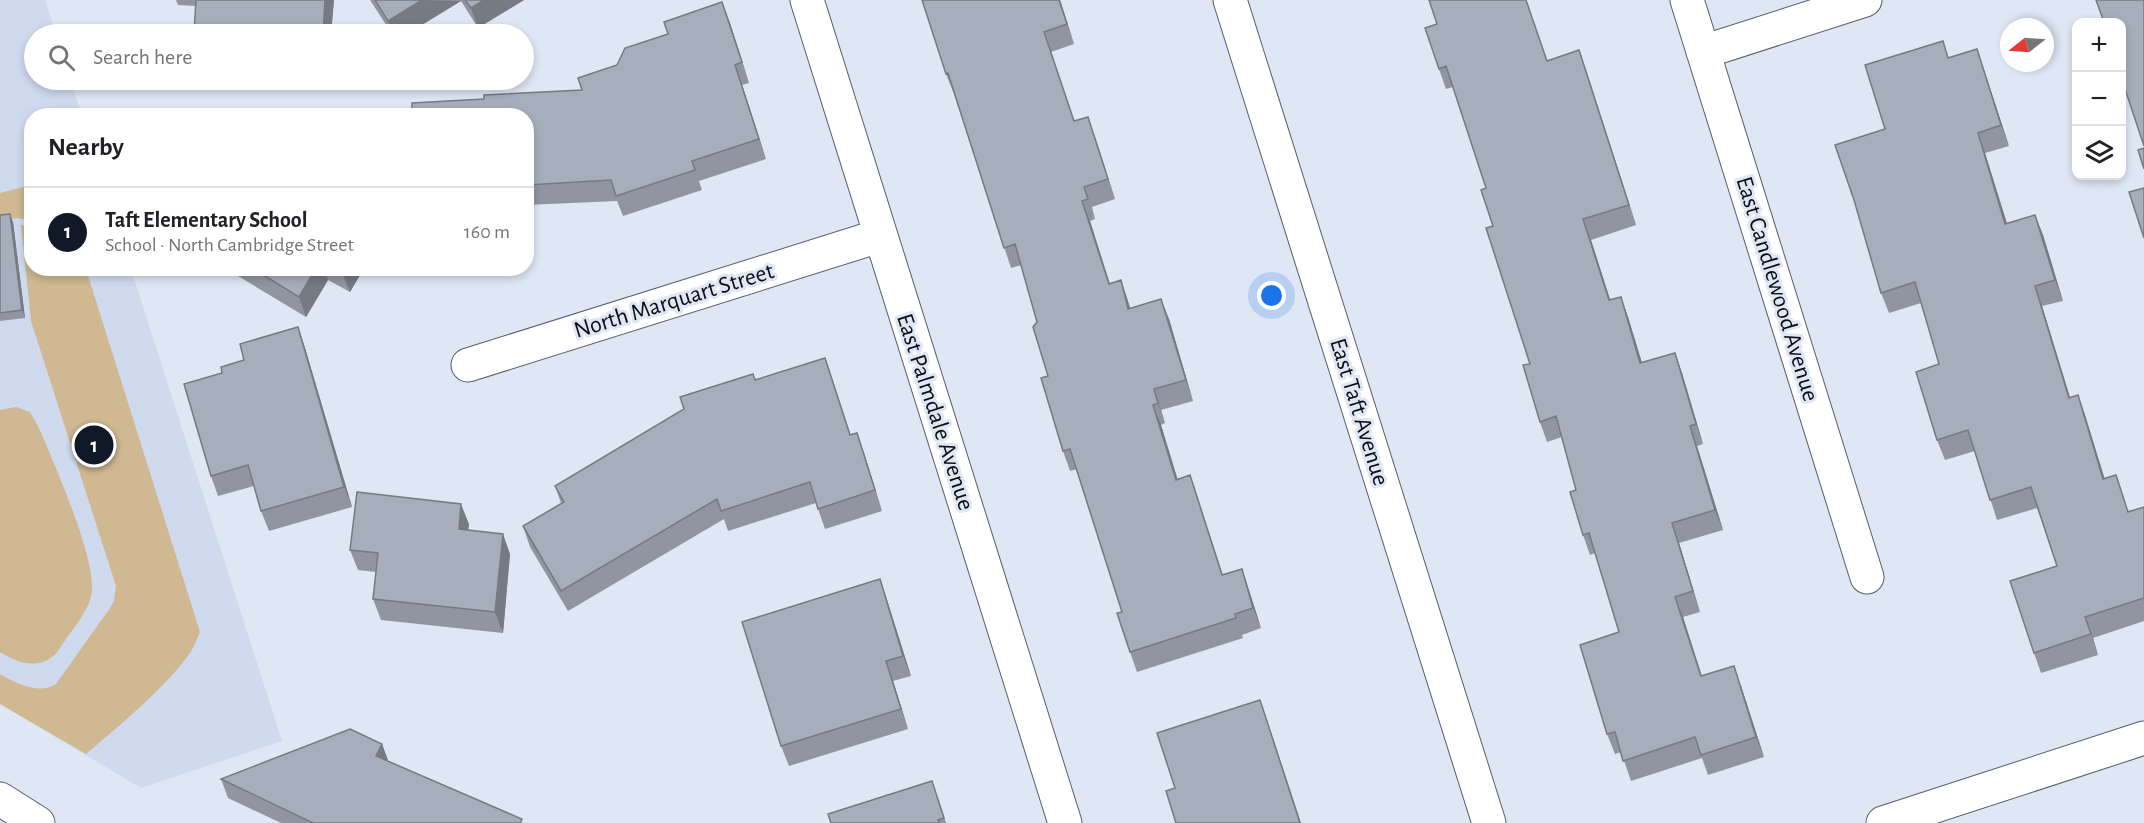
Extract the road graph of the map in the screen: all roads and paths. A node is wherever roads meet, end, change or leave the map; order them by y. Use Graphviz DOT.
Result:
graph roads {
  1 [pos="807,0"];
  2 [pos="1230,0"];
  3 [pos="1686,0"];
  4 [pos="1865,0"];
  5 [pos="1703,52"];
  6 [pos="879,236"];
  7 [pos="468,365"];
  8 [pos="1867,577"];
  9 [pos="2144,738"];
  10 [pos="0,799"];
  11 [pos="38,823"];
  12 [pos="1065,823"];
  13 [pos="1489,823"];
  14 [pos="1883,823"];
  1 -- 6 [label="street, East Palmdale Avenue"];
  2 -- 13 [label="street, East Taft Avenue"];
  3 -- 5 [label="street, East Candlewood Avenue"];
  4 -- 5 [label="street"];
  5 -- 8 [label="street, East Candlewood Avenue"];
  6 -- 7 [label="street, North Marquart Street"];
  6 -- 12 [label="street, East Palmdale Avenue"];
  9 -- 14 [label="street"];
  10 -- 11 [label="street"];
}
